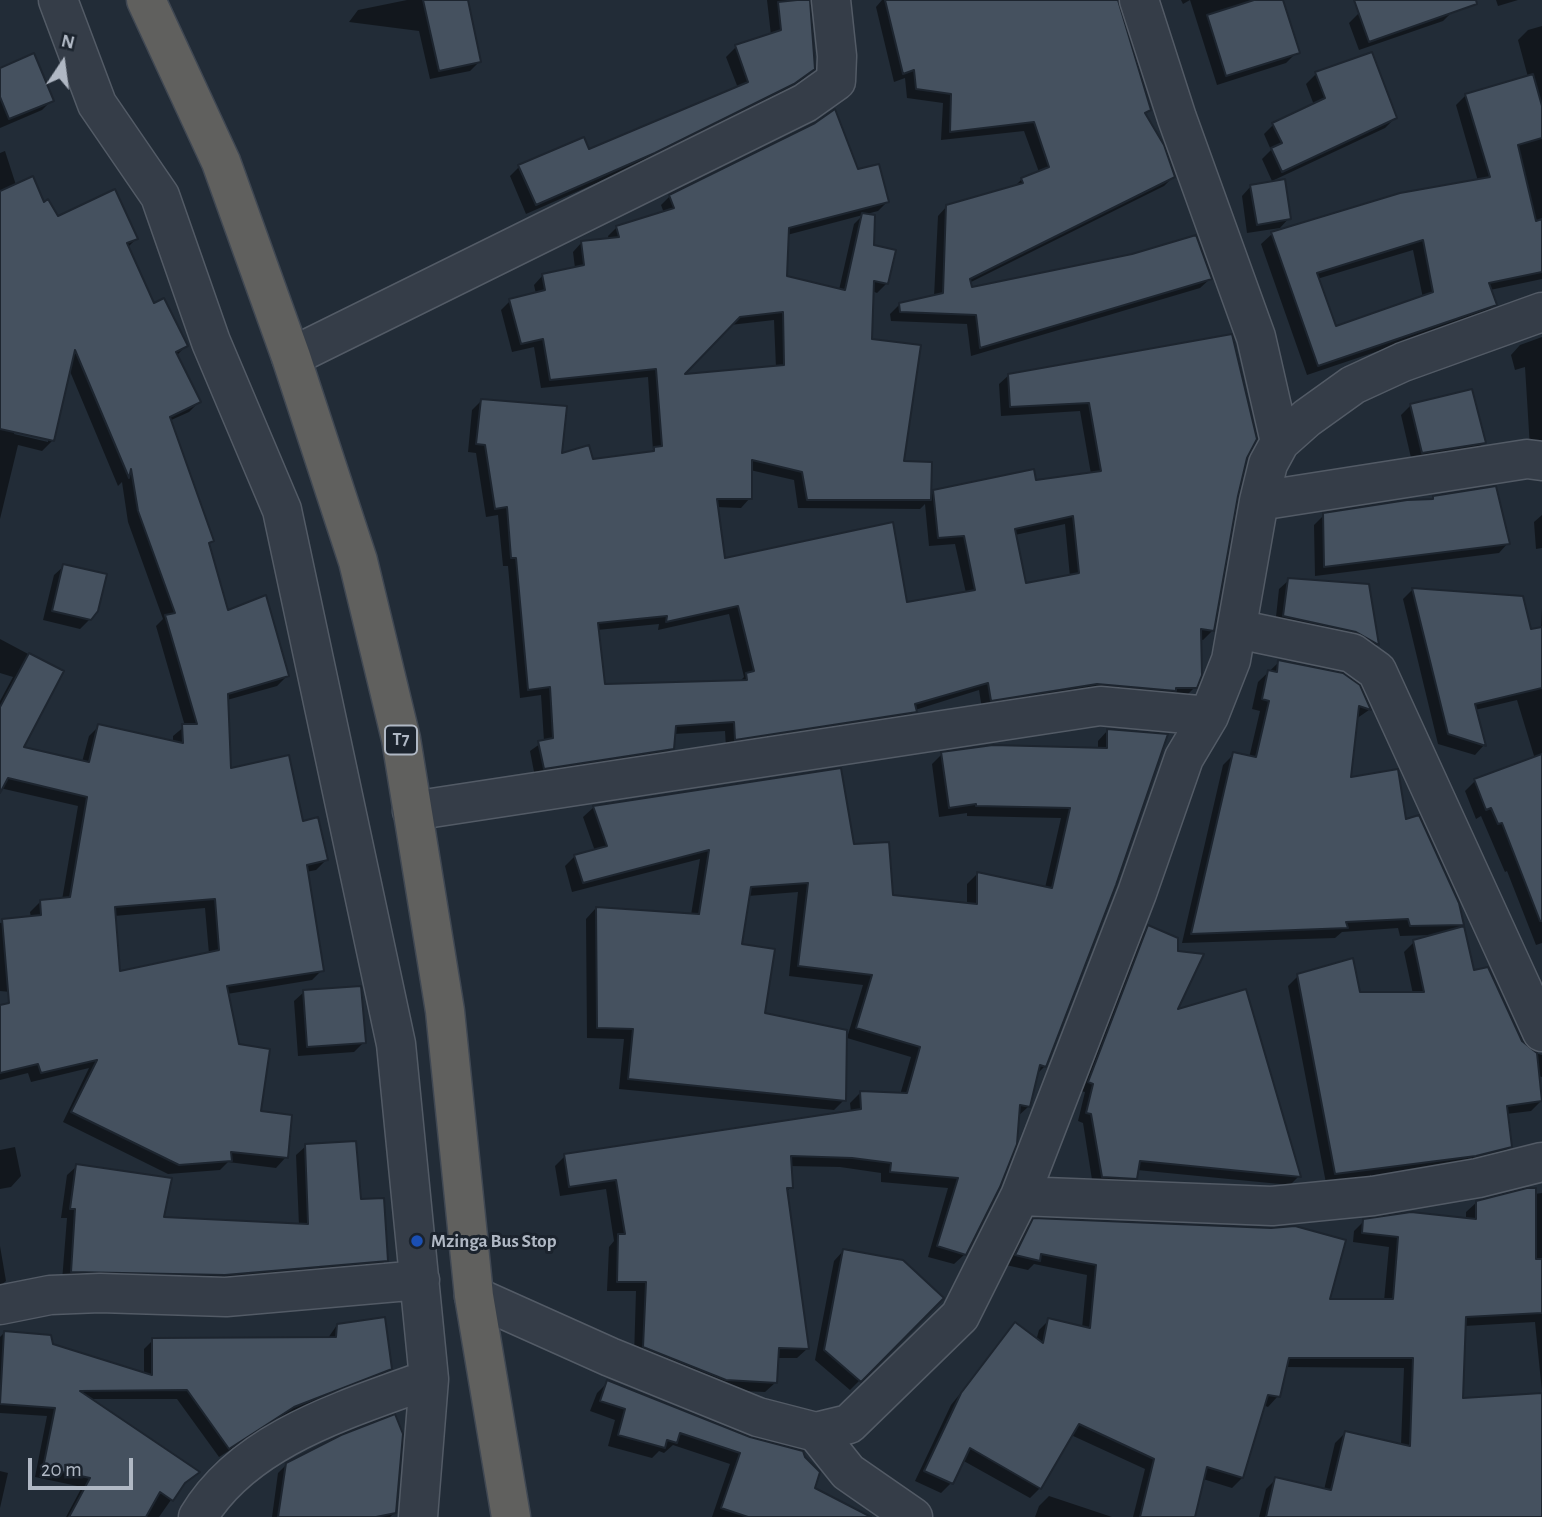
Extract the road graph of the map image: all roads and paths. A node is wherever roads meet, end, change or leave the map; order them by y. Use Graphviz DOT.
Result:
graph roads {
  1 [pos="58,0"];
  2 [pos="146,0"];
  3 [pos="831,0"];
  4 [pos="1139,0"];
  5 [pos="1542,312"];
  6 [pos="291,356"];
  7 [pos="1280,442"];
  8 [pos="1542,461"];
  9 [pos="1259,501"];
  10 [pos="1237,629"];
  11 [pos="1209,716"];
  12 [pos="412,811"];
  13 [pos="1542,1032"];
  14 [pos="1542,1162"];
  15 [pos="1020,1196"];
  16 [pos="420,1280"];
  17 [pos="474,1296"];
  18 [pos="0,1305"];
  19 [pos="429,1380"];
  20 [pos="816,1432"];
  21 [pos="198,1517"];
  22 [pos="418,1517"];
  23 [pos="511,1517"];
  24 [pos="913,1517"];
  1 -- 16 [label="street"];
  2 -- 6 [label="highway, T7"];
  3 -- 6 [label="street"];
  4 -- 7 [label="street"];
  5 -- 7 [label="street"];
  6 -- 12 [label="highway, T7"];
  7 -- 9 [label="street"];
  8 -- 9 [label="street"];
  9 -- 10 [label="street"];
  10 -- 11 [label="street"];
  10 -- 13 [label="street"];
  11 -- 12 [label="street"];
  11 -- 15 [label="street"];
  12 -- 17 [label="highway, T7"];
  14 -- 15 [label="street"];
  15 -- 20 [label="street"];
  16 -- 18 [label="street"];
  16 -- 19 [label="street"];
  17 -- 20 [label="street"];
  17 -- 23 [label="highway, T7"];
  19 -- 21 [label="street"];
  19 -- 22 [label="street"];
  20 -- 24 [label="street"];
}
